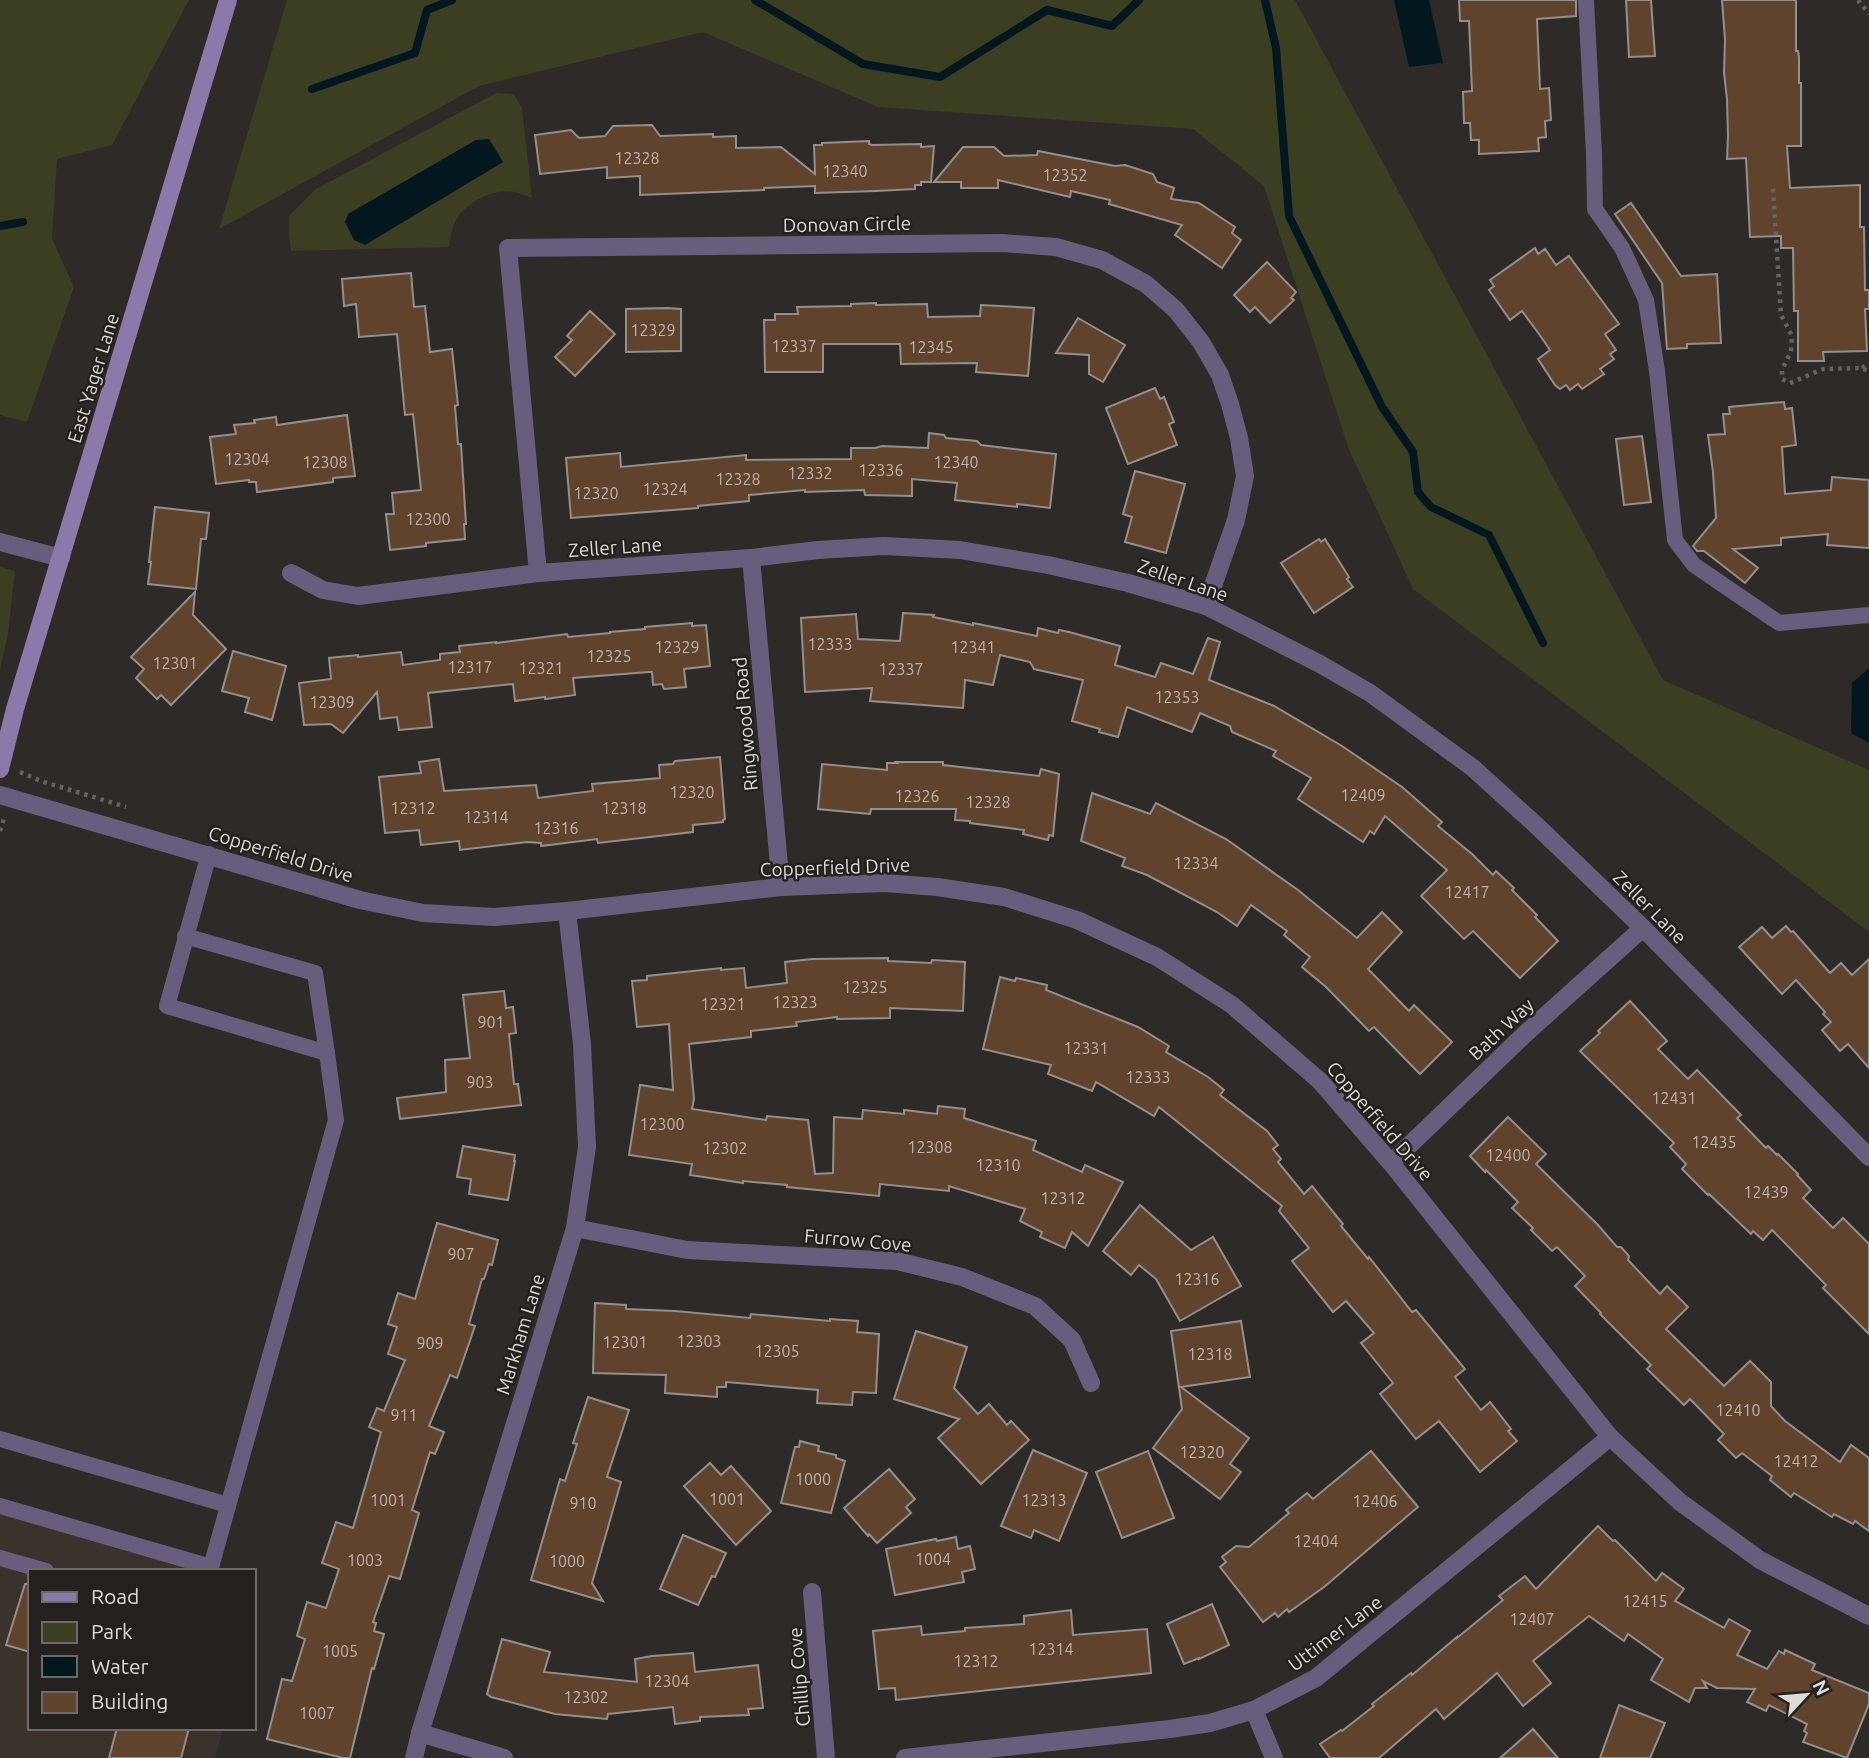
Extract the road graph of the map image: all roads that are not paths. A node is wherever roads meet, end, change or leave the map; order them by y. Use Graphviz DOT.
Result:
graph roads {
  1 [pos="228,0"];
  2 [pos="1586,0"];
  3 [pos="0,542"];
  4 [pos="61,558"];
  5 [pos="751,558"];
  6 [pos="291,573"];
  7 [pos="538,573"];
  8 [pos="1206,606"];
  9 [pos="1869,615"];
  10 [pos="0,769"];
  11 [pos="0,795"];
  12 [pos="209,855"];
  13 [pos="781,887"];
  14 [pos="567,911"];
  15 [pos="1643,928"];
  16 [pos="185,936"];
  17 [pos="327,1053"];
  18 [pos="1869,1157"];
  19 [pos="1391,1163"];
  20 [pos="575,1228"];
  21 [pos="1091,1383"];
  22 [pos="1610,1437"];
  23 [pos="0,1439"];
  24 [pos="228,1505"];
  25 [pos="0,1506"];
  26 [pos="0,1558"];
  27 [pos="39,1569"];
  28 [pos="812,1592"];
  29 [pos="1869,1616"];
  30 [pos="1254,1710"];
  31 [pos="420,1733"];
  32 [pos="414,1758"];
  33 [pos="504,1758"];
  34 [pos="826,1758"];
  35 [pos="905,1758"];
  36 [pos="1274,1758"];
  1 -- 4 [label="street, East Yager Lane"];
  2 -- 9 [label="lane"];
  3 -- 4 [label="street"];
  4 -- 10 [label="street, East Yager Lane"];
  5 -- 7 [label="street, Zeller Lane"];
  5 -- 8 [label="street, Zeller Lane"];
  5 -- 13 [label="street, Ringwood Road"];
  6 -- 7 [label="street, Zeller Lane"];
  7 -- 8 [label="street, Donovan Circle"];
  8 -- 15 [label="street, Zeller Lane"];
  11 -- 12 [label="street, Copperfield Drive"];
  12 -- 14 [label="street, Copperfield Drive"];
  12 -- 16 [label="lane"];
  13 -- 14 [label="street, Copperfield Drive"];
  13 -- 19 [label="street, Copperfield Drive"];
  14 -- 20 [label="street, Markham Lane"];
  15 -- 18 [label="street, Zeller Lane"];
  15 -- 19 [label="street, Bath Way"];
  16 -- 17 [label="lane"];
  16 -- 17 [label="lane"];
  17 -- 24 [label="lane"];
  19 -- 22 [label="street, Copperfield Drive"];
  20 -- 21 [label="street, Furrow Cove"];
  20 -- 31 [label="street, Markham Lane"];
  22 -- 29 [label="street, Copperfield Drive"];
  22 -- 30 [label="street, Uttimer Lane"];
  23 -- 24 [label="lane"];
  24 -- 25 [label="lane"];
  26 -- 27 [label="lane"];
  28 -- 34 [label="street, Chillip Cove"];
  30 -- 35 [label="street, Uttimer Lane"];
  30 -- 36 [label="street"];
  31 -- 32 [label="street, Markham Lane"];
  31 -- 33 [label="street"];
}
